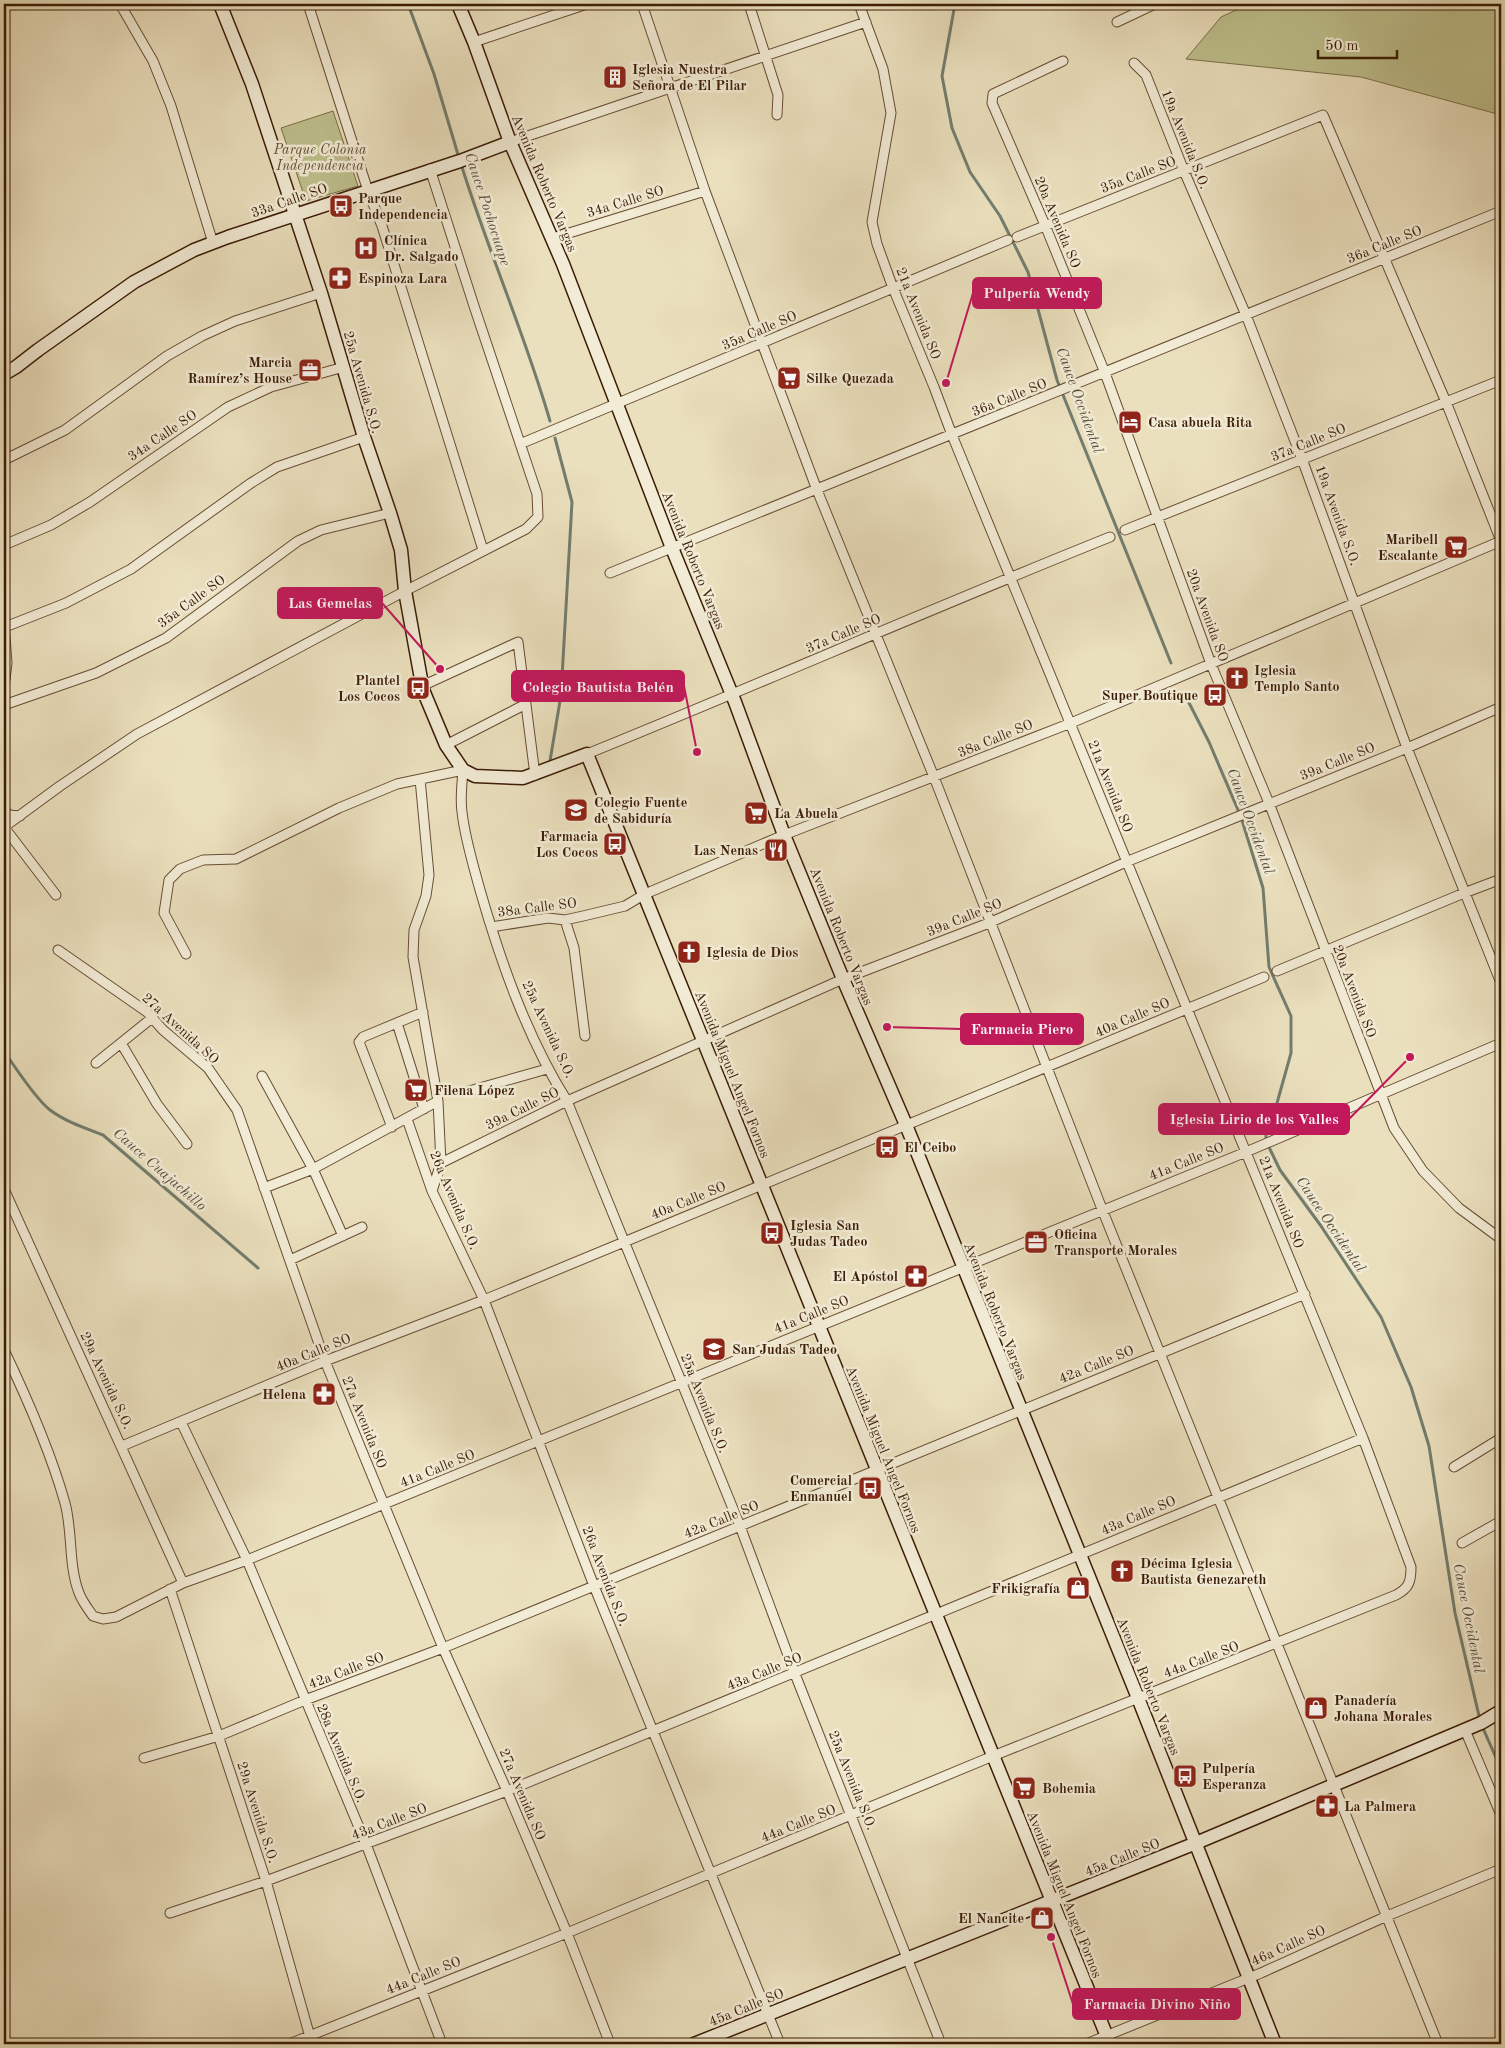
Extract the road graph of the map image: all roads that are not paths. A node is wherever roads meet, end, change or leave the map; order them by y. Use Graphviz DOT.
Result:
graph roads {
  1 [pos="120,4"];
  2 [pos="220,4"];
  3 [pos="308,4"];
  4 [pos="458,4"];
  5 [pos="587,4"];
  6 [pos="642,4"];
  7 [pos="748,4"];
  8 [pos="860,4"];
  9 [pos="1155,4"];
  10 [pos="866,22"];
  11 [pos="1117,22"];
  12 [pos="474,42"];
  13 [pos="767,56"];
  14 [pos="1063,61"];
  15 [pos="1134,63"];
  16 [pos="670,90"];
  17 [pos="777,115"];
  18 [pos="510,142"];
  19 [pos="430,169"];
  20 [pos="1184,171"];
  21 [pos="368,191"];
  22 [pos="705,191"];
  23 [pos="1501,211"];
  24 [pos="294,215"];
  25 [pos="1045,226"];
  26 [pos="553,238"];
  27 [pos="213,243"];
  28 [pos="1385,258"];
  29 [pos="893,288"];
  30 [pos="321,293"];
  31 [pos="1246,315"];
  32 [pos="762,344"];
  33 [pos="344,367"];
  34 [pos="1105,373"];
  35 [pos="4,374"];
  36 [pos="1501,380"];
  37 [pos="617,402"];
  38 [pos="1446,402"];
  39 [pos="952,435"];
  40 [pos="364,437"];
  41 [pos="520,444"];
  42 [pos="1302,459"];
  43 [pos="4,460"];
  44 [pos="817,490"];
  45 [pos="390,513"];
  46 [pos="1158,516"];
  47 [pos="1125,530"];
  48 [pos="1110,537"];
  49 [pos="1501,541"];
  50 [pos="4,545"];
  51 [pos="672,548"];
  52 [pos="483,550"];
  53 [pos="610,573"];
  54 [pos="1010,577"];
  55 [pos="405,591"];
  56 [pos="1356,603"];
  57 [pos="4,625"];
  58 [pos="875,634"];
  59 [pos="1211,664"];
  60 [pos="422,686"];
  61 [pos="4,687"];
  62 [pos="732,695"];
  63 [pos="526,704"];
  64 [pos="4,705"];
  65 [pos="1501,707"];
  66 [pos="1071,723"];
  67 [pos="446,745"];
  68 [pos="1407,748"];
  69 [pos="587,754"];
  70 [pos="463,770"];
  71 [pos="535,775"];
  72 [pos="934,777"];
  73 [pos="420,779"];
  74 [pos="1269,803"];
  75 [pos="4,810"];
  76 [pos="20,816"];
  77 [pos="4,827"];
  78 [pos="784,835"];
  79 [pos="1126,862"];
  80 [pos="1501,879"];
  81 [pos="1464,893"];
  82 [pos="645,894"];
  83 [pos="56,895"];
  84 [pos="565,920"];
  85 [pos="989,923"];
  86 [pos="491,927"];
  87 [pos="58,950"];
  88 [pos="1325,951"];
  89 [pos="186,954"];
  90 [pos="1278,971"];
  91 [pos="1264,977"];
  92 [pos="843,979"];
  93 [pos="1501,983"];
  94 [pos="1187,1008"];
  95 [pos="422,1012"];
  96 [pos="152,1018"];
  97 [pos="398,1023"];
  98 [pos="585,1036"];
  99 [pos="704,1040"];
  100 [pos="121,1043"];
  101 [pos="1501,1043"];
  102 [pos="96,1063"];
  103 [pos="1047,1067"];
  104 [pos="547,1068"];
  105 [pos="262,1076"];
  106 [pos="469,1091"];
  107 [pos="1381,1094"];
  108 [pos="438,1101"];
  109 [pos="567,1101"];
  110 [pos="424,1109"];
  111 [pos="407,1118"];
  112 [pos="906,1125"];
  113 [pos="392,1127"];
  114 [pos="187,1144"];
  115 [pos="1246,1152"];
  116 [pos="441,1163"];
  117 [pos="313,1169"];
  118 [pos="762,1185"];
  119 [pos="264,1188"];
  120 [pos="4,1189"];
  121 [pos="432,1191"];
  122 [pos="1102,1210"];
  123 [pos="362,1227"];
  124 [pos="343,1236"];
  125 [pos="1501,1239"];
  126 [pos="624,1242"];
  127 [pos="290,1260"];
  128 [pos="962,1268"];
  129 [pos="1305,1294"];
  130 [pos="484,1300"];
  131 [pos="818,1327"];
  132 [pos="4,1350"];
  133 [pos="1160,1353"];
  134 [pos="325,1361"];
  135 [pos="680,1382"];
  136 [pos="1020,1410"];
  137 [pos="181,1422"];
  138 [pos="1363,1438"];
  139 [pos="1501,1438"];
  140 [pos="539,1442"];
  141 [pos="122,1446"];
  142 [pos="1454,1466"];
  143 [pos="877,1470"];
  144 [pos="1218,1497"];
  145 [pos="383,1505"];
  146 [pos="1501,1521"];
  147 [pos="740,1526"];
  148 [pos="1462,1542"];
  149 [pos="1080,1555"];
  150 [pos="247,1560"];
  151 [pos="1411,1567"];
  152 [pos="183,1583"];
  153 [pos="594,1586"];
  154 [pos="170,1589"];
  155 [pos="935,1615"];
  156 [pos="1277,1644"];
  157 [pos="443,1648"];
  158 [pos="795,1674"];
  159 [pos="1138,1698"];
  160 [pos="305,1700"];
  161 [pos="1501,1711"];
  162 [pos="1465,1730"];
  163 [pos="653,1732"];
  164 [pos="219,1736"];
  165 [pos="993,1756"];
  166 [pos="144,1758"];
  167 [pos="1334,1785"];
  168 [pos="507,1791"];
  169 [pos="1501,1815"];
  170 [pos="852,1816"];
  171 [pos="1196,1843"];
  172 [pos="366,1844"];
  173 [pos="1501,1869"];
  174 [pos="712,1873"];
  175 [pos="266,1882"];
  176 [pos="1052,1902"];
  177 [pos="170,1913"];
  178 [pos="1387,1916"];
  179 [pos="567,1933"];
  180 [pos="907,1960"];
  181 [pos="1249,1978"];
  182 [pos="421,1991"];
  183 [pos="768,2014"];
  184 [pos="311,2040"];
  185 [pos="1108,2040"];
  186 [pos="1501,2041"];
  187 [pos="289,2044"];
  188 [pos="442,2044"];
  189 [pos="610,2044"];
  190 [pos="694,2044"];
  191 [pos="780,2044"];
  192 [pos="941,2044"];
  193 [pos="1086,2044"];
  194 [pos="1275,2044"];
  195 [pos="1438,2044"];
  196 [pos="1494,2044"];
  1 -- 27 [label="street"];
  2 -- 24 [label="street, 25a Avenida S.O."];
  3 -- 21 [label="street"];
  4 -- 12 [label="street, Avenida Roberto Vargas"];
  5 -- 12 [label="street"];
  6 -- 16 [label="street"];
  7 -- 13 [label="street"];
  8 -- 10 [label="street, 21a Avenida SO"];
  9 -- 11 [label="street"];
  10 -- 13 [label="street, 33a Calle SO"];
  10 -- 29 [label="street, 21a Avenida SO"];
  12 -- 18 [label="street, Avenida Roberto Vargas"];
  13 -- 16 [label="street, 33a Calle SO"];
  13 -- 17 [label="street"];
  14 -- 25 [label="street, 20a Avenida SO"];
  15 -- 20 [label="street, 19a Avenida S.O."];
  16 -- 18 [label="street, 33a Calle SO"];
  16 -- 22 [label="street"];
  18 -- 19 [label="street, 33a Calle SO"];
  18 -- 26 [label="street, Avenida Roberto Vargas"];
  19 -- 21 [label="street, 33a Calle SO"];
  19 -- 41 [label="street"];
  20 -- 25 [label="street, 35a Calle SO"];
  20 -- 28 [label="street, 35a Calle SO"];
  20 -- 31 [label="street, 19a Avenida S.O."];
  21 -- 24 [label="street, 33a Calle SO"];
  21 -- 52 [label="street"];
  22 -- 26 [label="street, 34a Calle SO"];
  22 -- 32 [label="street"];
  23 -- 28 [label="street, 36a Calle SO"];
  24 -- 27 [label="street, 33a Calle SO"];
  24 -- 30 [label="street, 25a Avenida S.O."];
  25 -- 29 [label="street, 35a Calle SO"];
  25 -- 34 [label="street, 20a Avenida SO"];
  26 -- 37 [label="street, Avenida Roberto Vargas"];
  27 -- 35 [label="street, 33a Calle SO"];
  28 -- 31 [label="street, 36a Calle SO"];
  28 -- 38 [label="street"];
  29 -- 32 [label="street, 35a Calle SO"];
  29 -- 39 [label="street, 21a Avenida SO"];
  30 -- 33 [label="street, 25a Avenida S.O."];
  30 -- 43 [label="street"];
  31 -- 34 [label="street, 36a Calle SO"];
  31 -- 42 [label="street, 19a Avenida S.O."];
  32 -- 37 [label="street, 35a Calle SO"];
  32 -- 44 [label="street"];
  33 -- 40 [label="street, 25a Avenida S.O."];
  33 -- 50 [label="street, 34a Calle SO"];
  34 -- 39 [label="street, 36a Calle SO"];
  34 -- 46 [label="street, 20a Avenida SO"];
  36 -- 38 [label="street, 37a Calle SO"];
  37 -- 41 [label="street, 35a Calle SO"];
  37 -- 51 [label="street, Avenida Roberto Vargas"];
  38 -- 42 [label="street, 37a Calle SO"];
  38 -- 49 [label="street"];
  39 -- 44 [label="street, 36a Calle SO"];
  39 -- 54 [label="street, 21a Avenida SO"];
  40 -- 45 [label="street, 25a Avenida S.O."];
  40 -- 57 [label="street"];
  41 -- 52 [label="street"];
  42 -- 46 [label="street, 37a Calle SO"];
  42 -- 56 [label="street, 19a Avenida S.O."];
  44 -- 51 [label="street, 36a Calle SO"];
  44 -- 58 [label="street"];
  45 -- 55 [label="street, 25a Avenida S.O."];
  45 -- 64 [label="street, 35a Calle SO"];
  46 -- 47 [label="street, 37a Calle SO"];
  46 -- 59 [label="street, 20a Avenida SO"];
  48 -- 54 [label="street, 37a Calle SO"];
  49 -- 56 [label="street, 38a Calle SO"];
  51 -- 53 [label="street, 36a Calle SO"];
  51 -- 62 [label="street, Avenida Roberto Vargas"];
  52 -- 55 [label="street"];
  54 -- 58 [label="street, 37a Calle SO"];
  54 -- 66 [label="street, 21a Avenida SO"];
  55 -- 60 [label="street, 25a Avenida S.O."];
  55 -- 76 [label="street"];
  56 -- 59 [label="street, 38a Calle SO"];
  56 -- 68 [label="street, 19a Avenida S.O."];
  57 -- 61 [label="street"];
  58 -- 62 [label="street, 37a Calle SO"];
  58 -- 72 [label="street"];
  59 -- 66 [label="street, 38a Calle SO"];
  59 -- 74 [label="street, 20a Avenida SO"];
  60 -- 63 [label="street"];
  60 -- 67 [label="street, 25a Avenida S.O."];
  62 -- 69 [label="street, 37a Calle SO"];
  62 -- 78 [label="street, Avenida Roberto Vargas"];
  63 -- 67 [label="street"];
  63 -- 71 [label="street"];
  65 -- 68 [label="street, 39a Calle SO"];
  66 -- 72 [label="street, 38a Calle SO"];
  66 -- 79 [label="street, 21a Avenida SO"];
  67 -- 70 [label="street, 25a Avenida S.O."];
  68 -- 74 [label="street, 39a Calle SO"];
  68 -- 81 [label="street, 19a Avenida S.O."];
  69 -- 71 [label="street"];
  69 -- 82 [label="street, Avenida Miguel Angel Fornos"];
  70 -- 71 [label="street"];
  70 -- 73 [label="street"];
  70 -- 86 [label="street, 25a Avenida S.O."];
  72 -- 78 [label="street, 38a Calle SO"];
  72 -- 85 [label="street"];
  73 -- 89 [label="street"];
  73 -- 95 [label="street"];
  74 -- 79 [label="street, 39a Calle SO"];
  74 -- 88 [label="street, 20a Avenida SO"];
  75 -- 76 [label="street"];
  76 -- 77 [label="street"];
  77 -- 83 [label="street"];
  78 -- 82 [label="street, 38a Calle SO"];
  78 -- 92 [label="street, Avenida Roberto Vargas"];
  79 -- 85 [label="street, 39a Calle SO"];
  79 -- 94 [label="street, 21a Avenida SO"];
  80 -- 81 [label="street"];
  81 -- 88 [label="street"];
  81 -- 93 [label="street, 19a Avenida S.O."];
  82 -- 84 [label="street, 38a Calle SO"];
  82 -- 99 [label="street, Avenida Miguel Angel Fornos"];
  84 -- 86 [label="street, 38a Calle SO"];
  84 -- 98 [label="street"];
  85 -- 92 [label="street, 39a Calle SO"];
  85 -- 103 [label="street"];
  86 -- 104 [label="street, 25a Avenida S.O."];
  87 -- 96 [label="street, 27a Avenida SO"];
  88 -- 90 [label="street"];
  88 -- 107 [label="street, 20a Avenida SO"];
  91 -- 94 [label="street, 40a Calle SO"];
  92 -- 99 [label="street, 39a Calle SO"];
  92 -- 112 [label="street, Avenida Roberto Vargas"];
  94 -- 103 [label="street, 40a Calle SO"];
  94 -- 115 [label="street, 21a Avenida SO"];
  95 -- 97 [label="street"];
  95 -- 108 [label="street"];
  96 -- 100 [label="street"];
  96 -- 119 [label="street, 27a Avenida SO"];
  97 -- 110 [label="street"];
  97 -- 113 [label="street"];
  99 -- 109 [label="street, 39a Calle SO"];
  99 -- 118 [label="street, Avenida Miguel Angel Fornos"];
  100 -- 102 [label="street"];
  100 -- 114 [label="street"];
  101 -- 107 [label="street, 41a Calle SO"];
  103 -- 112 [label="street, 40a Calle SO"];
  103 -- 122 [label="street"];
  104 -- 106 [label="street"];
  104 -- 109 [label="street, 25a Avenida S.O."];
  105 -- 117 [label="street"];
  107 -- 115 [label="street, 41a Calle SO"];
  107 -- 125 [label="street, 20a Avenida SO"];
  108 -- 110 [label="street"];
  108 -- 116 [label="street"];
  109 -- 116 [label="street, 39a Calle SO"];
  109 -- 126 [label="street, 25a Avenida S.O."];
  110 -- 111 [label="street"];
  111 -- 113 [label="street"];
  111 -- 121 [label="street, 26a Avenida S.O."];
  112 -- 118 [label="street, 40a Calle SO"];
  112 -- 128 [label="street, Avenida Roberto Vargas"];
  113 -- 117 [label="street"];
  115 -- 122 [label="street, 41a Calle SO"];
  115 -- 129 [label="street, 21a Avenida SO"];
  116 -- 121 [label="street"];
  117 -- 119 [label="street"];
  117 -- 124 [label="street"];
  118 -- 126 [label="street, 40a Calle SO"];
  118 -- 131 [label="street, Avenida Miguel Angel Fornos"];
  119 -- 127 [label="street, 27a Avenida SO"];
  120 -- 141 [label="street, 29a Avenida S.O."];
  121 -- 130 [label="street, 26a Avenida S.O."];
  122 -- 128 [label="street, 41a Calle SO"];
  122 -- 133 [label="street"];
  123 -- 124 [label="street"];
  124 -- 127 [label="street"];
  126 -- 130 [label="street, 40a Calle SO"];
  126 -- 135 [label="street, 25a Avenida S.O."];
  127 -- 134 [label="street, 27a Avenida SO"];
  128 -- 131 [label="street, 41a Calle SO"];
  128 -- 136 [label="street, Avenida Roberto Vargas"];
  129 -- 133 [label="street, 42a Calle SO"];
  129 -- 138 [label="street, 21a Avenida SO"];
  130 -- 134 [label="street, 40a Calle SO"];
  130 -- 140 [label="street, 26a Avenida S.O."];
  131 -- 135 [label="street, 41a Calle SO"];
  131 -- 143 [label="street, Avenida Miguel Angel Fornos"];
  132 -- 154 [label="street, 41a Calle SO"];
  133 -- 136 [label="street, 42a Calle SO"];
  133 -- 144 [label="street"];
  134 -- 137 [label="street, 40a Calle SO"];
  134 -- 145 [label="street, 27a Avenida SO"];
  135 -- 140 [label="street, 41a Calle SO"];
  135 -- 147 [label="street, 25a Avenida S.O."];
  136 -- 143 [label="street, 42a Calle SO"];
  136 -- 149 [label="street, Avenida Roberto Vargas"];
  137 -- 141 [label="street, 40a Calle SO"];
  137 -- 150 [label="street, 28a Avenida S.O."];
  138 -- 144 [label="street, 43a Calle SO"];
  138 -- 151 [label="street, 21a Avenida SO"];
  139 -- 142 [label="street"];
  140 -- 145 [label="street, 41a Calle SO"];
  140 -- 153 [label="street, 26a Avenida S.O."];
  141 -- 152 [label="street, 29a Avenida S.O."];
  143 -- 147 [label="street, 42a Calle SO"];
  143 -- 155 [label="street, Avenida Miguel Angel Fornos"];
  144 -- 149 [label="street, 43a Calle SO"];
  144 -- 156 [label="street"];
  145 -- 150 [label="street, 41a Calle SO"];
  145 -- 157 [label="street, 27a Avenida SO"];
  146 -- 148 [label="street"];
  147 -- 153 [label="street, 42a Calle SO"];
  147 -- 158 [label="street, 25a Avenida S.O."];
  149 -- 155 [label="street, 43a Calle SO"];
  149 -- 159 [label="street, Avenida Roberto Vargas"];
  150 -- 152 [label="street, 41a Calle SO"];
  150 -- 160 [label="street, 28a Avenida S.O."];
  151 -- 156 [label="street, 44a Calle SO"];
  152 -- 154 [label="street, 41a Calle SO"];
  153 -- 157 [label="street, 42a Calle SO"];
  153 -- 163 [label="street, 26a Avenida S.O."];
  154 -- 164 [label="street, 29a Avenida S.O."];
  155 -- 158 [label="street, 43a Calle SO"];
  155 -- 165 [label="street, Avenida Miguel Angel Fornos"];
  156 -- 159 [label="street, 44a Calle SO"];
  156 -- 167 [label="street"];
  157 -- 160 [label="street, 42a Calle SO"];
  157 -- 168 [label="street, 27a Avenida SO"];
  158 -- 163 [label="street, 43a Calle SO"];
  158 -- 170 [label="street, 25a Avenida S.O."];
  159 -- 165 [label="street, 44a Calle SO"];
  159 -- 171 [label="street, Avenida Roberto Vargas"];
  160 -- 164 [label="street, 42a Calle SO"];
  160 -- 172 [label="street, 28a Avenida S.O."];
  161 -- 162 [label="street, 45a Calle SO"];
  162 -- 167 [label="street, 45a Calle SO"];
  162 -- 169 [label="street"];
  163 -- 168 [label="street, 43a Calle SO"];
  163 -- 174 [label="street, 26a Avenida S.O."];
  164 -- 166 [label="street, 42a Calle SO"];
  164 -- 175 [label="street, 29a Avenida S.O."];
  165 -- 170 [label="street, 44a Calle SO"];
  165 -- 176 [label="street, Avenida Miguel Angel Fornos"];
  167 -- 171 [label="street, 45a Calle SO"];
  167 -- 178 [label="street"];
  168 -- 172 [label="street, 43a Calle SO"];
  168 -- 179 [label="street, 27a Avenida SO"];
  170 -- 174 [label="street, 44a Calle SO"];
  170 -- 180 [label="street, 25a Avenida S.O."];
  171 -- 176 [label="street, 45a Calle SO"];
  171 -- 181 [label="street, Avenida Roberto Vargas"];
  172 -- 175 [label="street, 43a Calle SO"];
  172 -- 182 [label="street, 28a Avenida S.O."];
  173 -- 178 [label="street, 46a Calle SO"];
  174 -- 179 [label="street, 44a Calle SO"];
  174 -- 183 [label="street, 26a Avenida S.O."];
  175 -- 177 [label="street, 43a Calle SO"];
  175 -- 184 [label="street, 29a Avenida S.O."];
  176 -- 180 [label="street, 45a Calle SO"];
  176 -- 185 [label="street, Avenida Miguel Angel Fornos"];
  178 -- 181 [label="street, 46a Calle SO"];
  178 -- 195 [label="street"];
  179 -- 182 [label="street, 44a Calle SO"];
  179 -- 189 [label="street, 27a Avenida SO"];
  180 -- 183 [label="street, 45a Calle SO"];
  180 -- 192 [label="street, 25a Avenida S.O."];
  181 -- 185 [label="street, 46a Calle SO"];
  181 -- 194 [label="street, Avenida Roberto Vargas"];
  182 -- 184 [label="street, 44a Calle SO"];
  182 -- 188 [label="street, 28a Avenida S.O."];
  183 -- 190 [label="street, 45a Calle SO"];
  183 -- 191 [label="street, 26a Avenida S.O."];
  184 -- 187 [label="street, 44a Calle SO"];
  185 -- 193 [label="street, 46a Calle SO"];
  186 -- 196 [label="street"];
}
